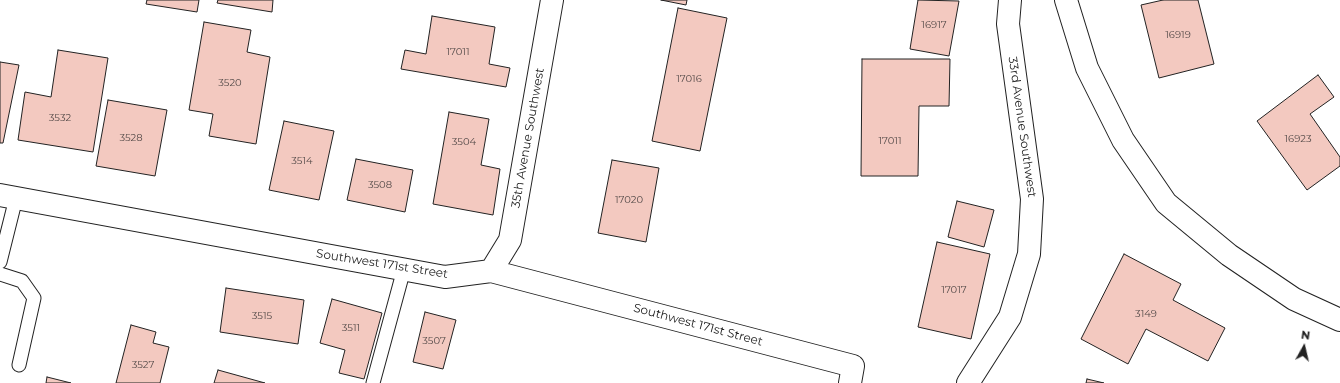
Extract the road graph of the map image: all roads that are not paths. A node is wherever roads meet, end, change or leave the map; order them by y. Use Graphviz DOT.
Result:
graph roads {
  1 [pos="552,0"];
  2 [pos="1010,0"];
  3 [pos="1066,0"];
  4 [pos="8,196"];
  5 [pos="0,262"];
  6 [pos="404,269"];
  7 [pos="491,272"];
  8 [pos="0,274"];
  9 [pos="1340,320"];
  10 [pos="19,365"];
  11 [pos="852,374"];
  12 [pos="372,383"];
  13 [pos="968,383"];
  1 -- 7 [label="street, 35th Avenue Southwest"];
  2 -- 13 [label="street, 33rd Avenue Southwest"];
  3 -- 9 [label="street"];
  4 -- 5 [label="lane"];
  4 -- 6 [label="street, Southwest 171st Street"];
  6 -- 7 [label="street, Southwest 171st Street"];
  6 -- 12 [label="lane"];
  7 -- 11 [label="street, Southwest 171st Street"];
  8 -- 10 [label="lane"];
}
